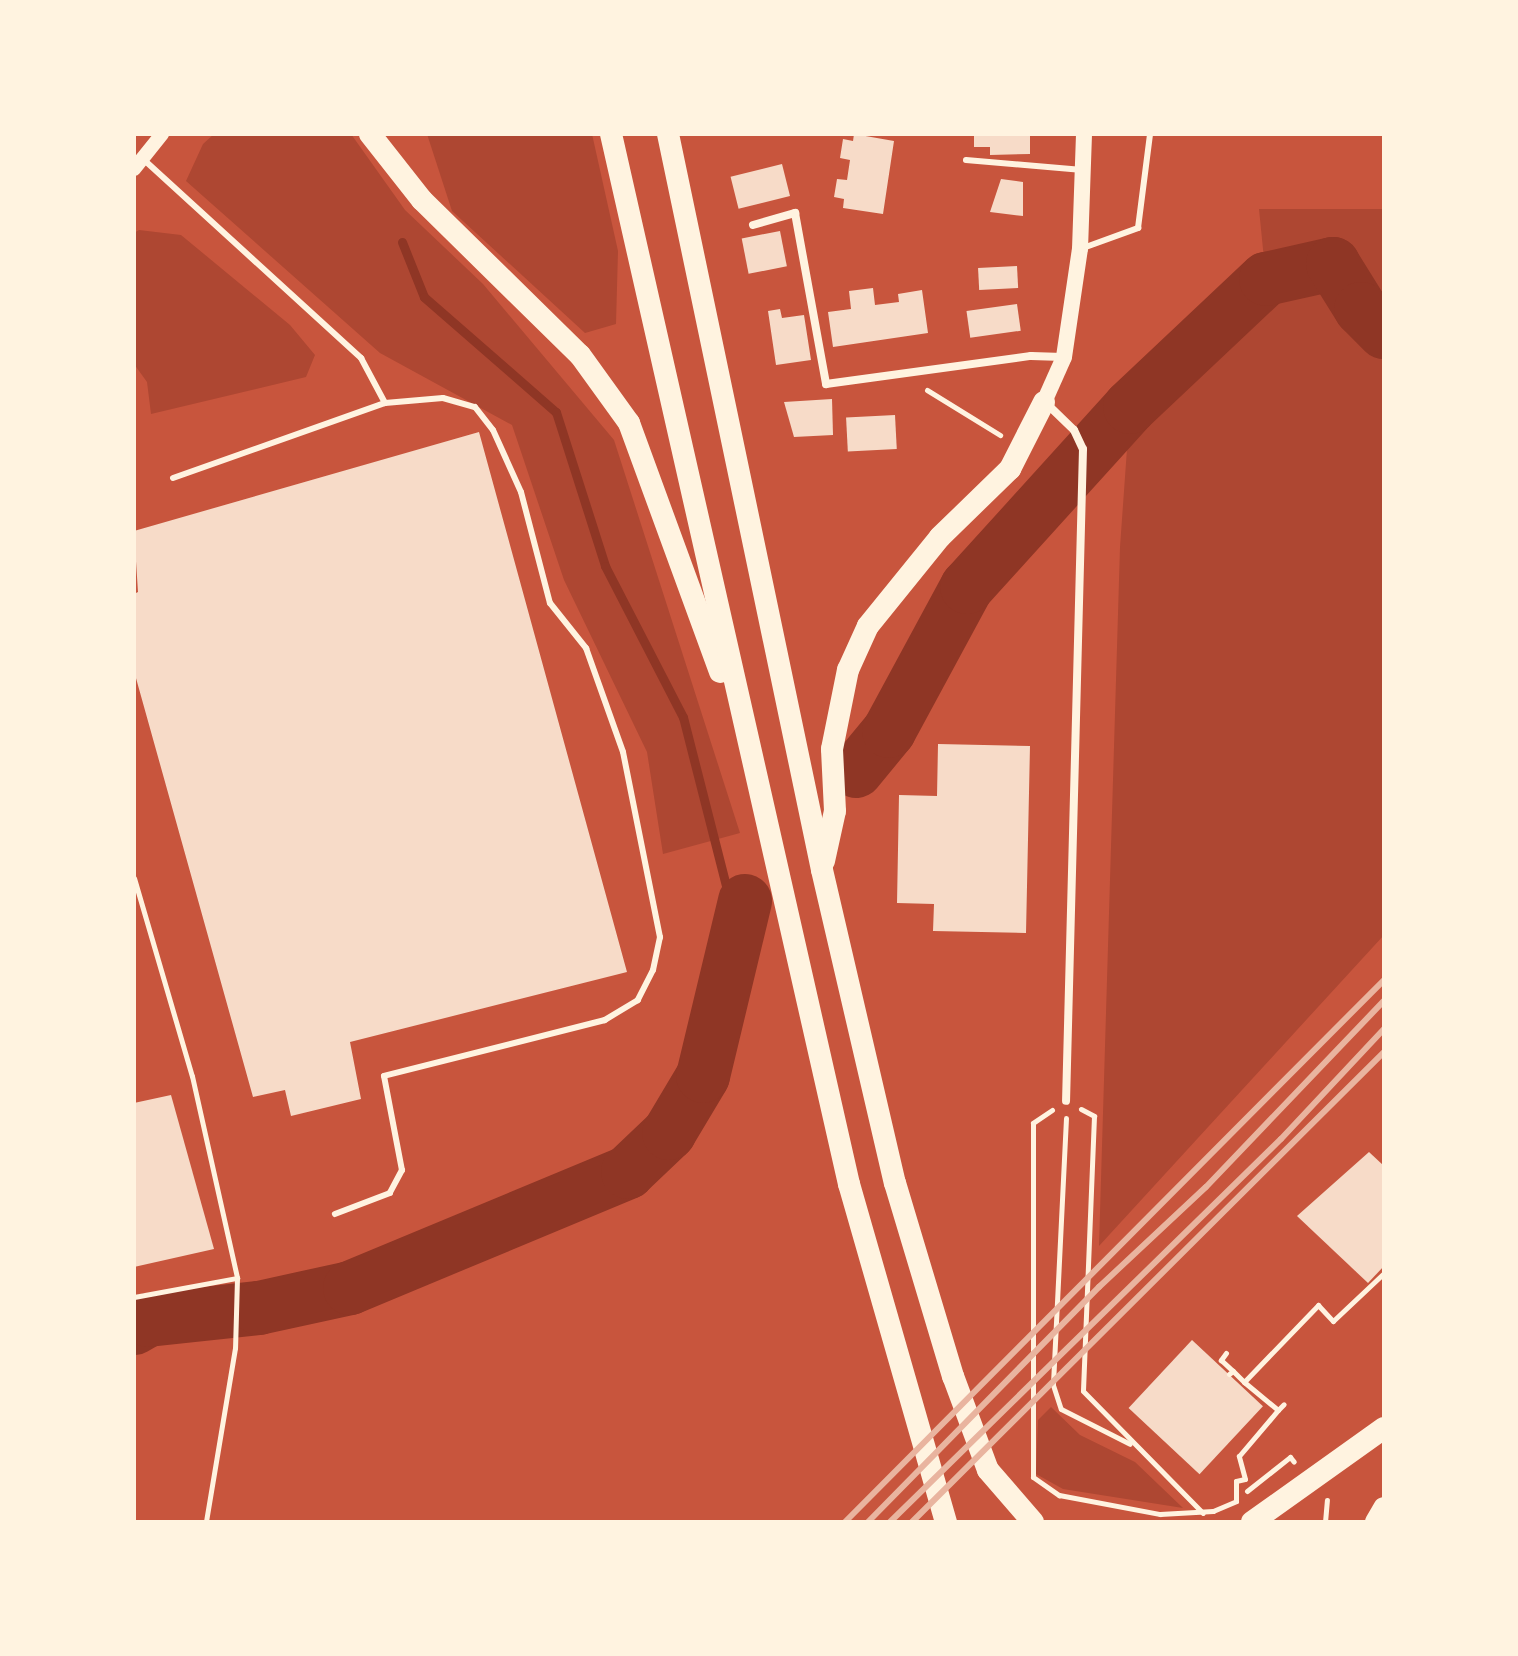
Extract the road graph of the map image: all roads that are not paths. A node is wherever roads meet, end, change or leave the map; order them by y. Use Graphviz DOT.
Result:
graph roads {
  1 [pos="162,134"];
  2 [pos="370,134"];
  3 [pos="611,134"];
  4 [pos="668,134"];
  5 [pos="1084,134"];
  6 [pos="1150,134"];
  7 [pos="966,160"];
  8 [pos="138,163"];
  9 [pos="1083,170"];
  10 [pos="753,225"];
  11 [pos="1080,249"];
  12 [pos="1064,357"];
  13 [pos="1044,402"];
  14 [pos="385,403"];
  15 [pos="173,478"];
  16 [pos="753,763"];
  17 [pos="822,870"];
  18 [pos="1066,1101"];
  19 [pos="335,1214"];
  20 [pos="1384,1428"];
  21 [pos="1384,1508"];
  22 [pos="946,1522"];
  23 [pos="1033,1522"];
  24 [pos="1252,1522"];
  25 [pos="1376,1522"];
  1 -- 8 [label="street"];
  2 -- 16 [label="highway"];
  3 -- 16 [label="highway"];
  4 -- 17 [label="highway"];
  5 -- 9 [label="main road"];
  6 -- 11 [label="lane"];
  7 -- 9 [label="lane"];
  8 -- 14 [label="lane"];
  9 -- 11 [label="main road"];
  10 -- 12 [label="street"];
  11 -- 12 [label="main road"];
  12 -- 13 [label="main road"];
  13 -- 17 [label="highway"];
  13 -- 18 [label="street"];
  14 -- 15 [label="lane"];
  14 -- 19 [label="lane"];
  16 -- 22 [label="highway"];
  17 -- 23 [label="highway"];
  20 -- 24 [label="highway"];
  21 -- 25 [label="highway"];
}
